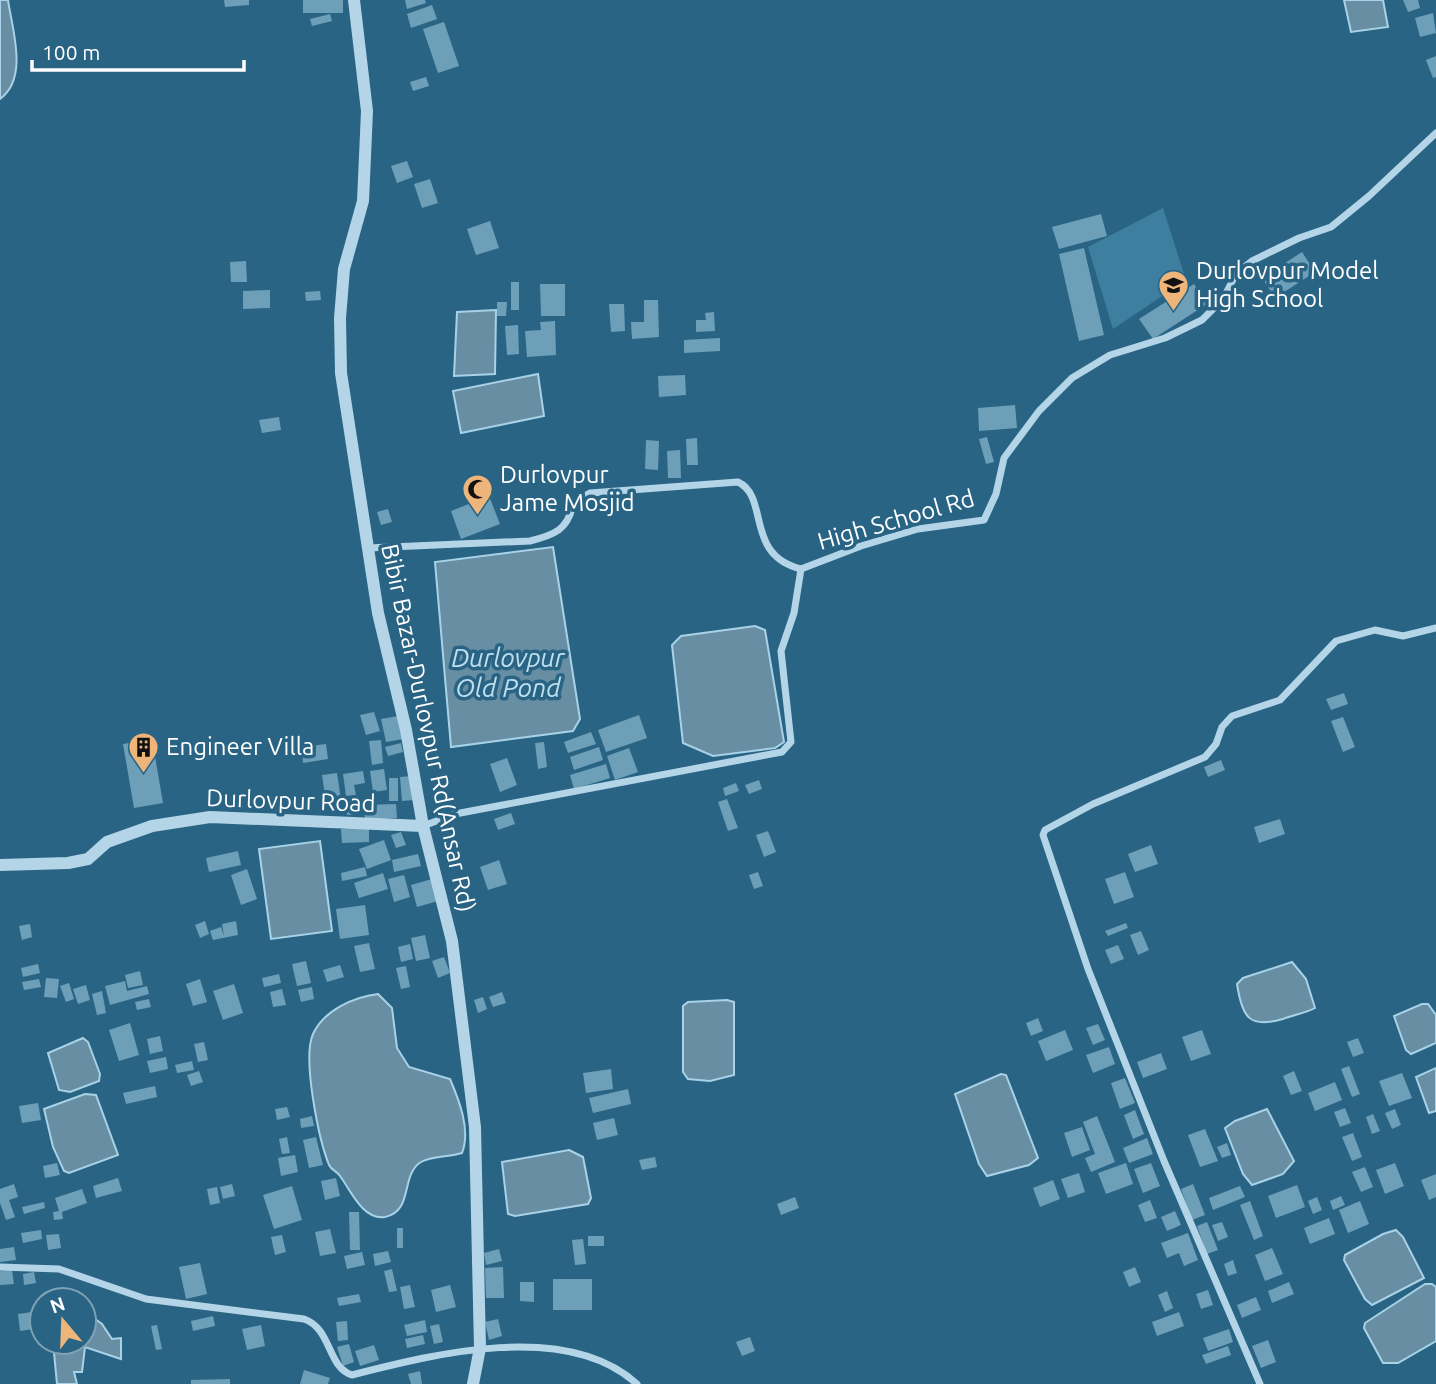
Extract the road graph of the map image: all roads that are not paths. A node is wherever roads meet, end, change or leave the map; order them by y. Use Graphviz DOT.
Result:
graph roads {
  1 [pos="354,0"];
  2 [pos="1436,133"];
  3 [pos="369,548"];
  4 [pos="801,569"];
  5 [pos="1436,628"];
  6 [pos="423,826"];
  7 [pos="0,865"];
  8 [pos="0,1267"];
  9 [pos="481,1348"];
  10 [pos="473,1384"];
  11 [pos="637,1384"];
  12 [pos="1260,1384"];
  1 -- 3 [label="street, Bibir Bazar-Durlovpur Rd(Ansar Rd)"];
  2 -- 4 [label="street, High School Rd"];
  3 -- 4 [label="street"];
  3 -- 6 [label="street, Bibir Bazar-Durlovpur Rd(Ansar Rd)"];
  4 -- 6 [label="street, High School Rd"];
  5 -- 12 [label="street"];
  6 -- 7 [label="street, Durlovpur Road"];
  6 -- 9 [label="street, Bibir Bazar-Durlovpur Rd(Ansar Rd)"];
  8 -- 9 [label="street"];
  9 -- 10 [label="street, Bibir Bazar-Durlovpur Rd(Ansar Rd)"];
  9 -- 11 [label="street"];
}
